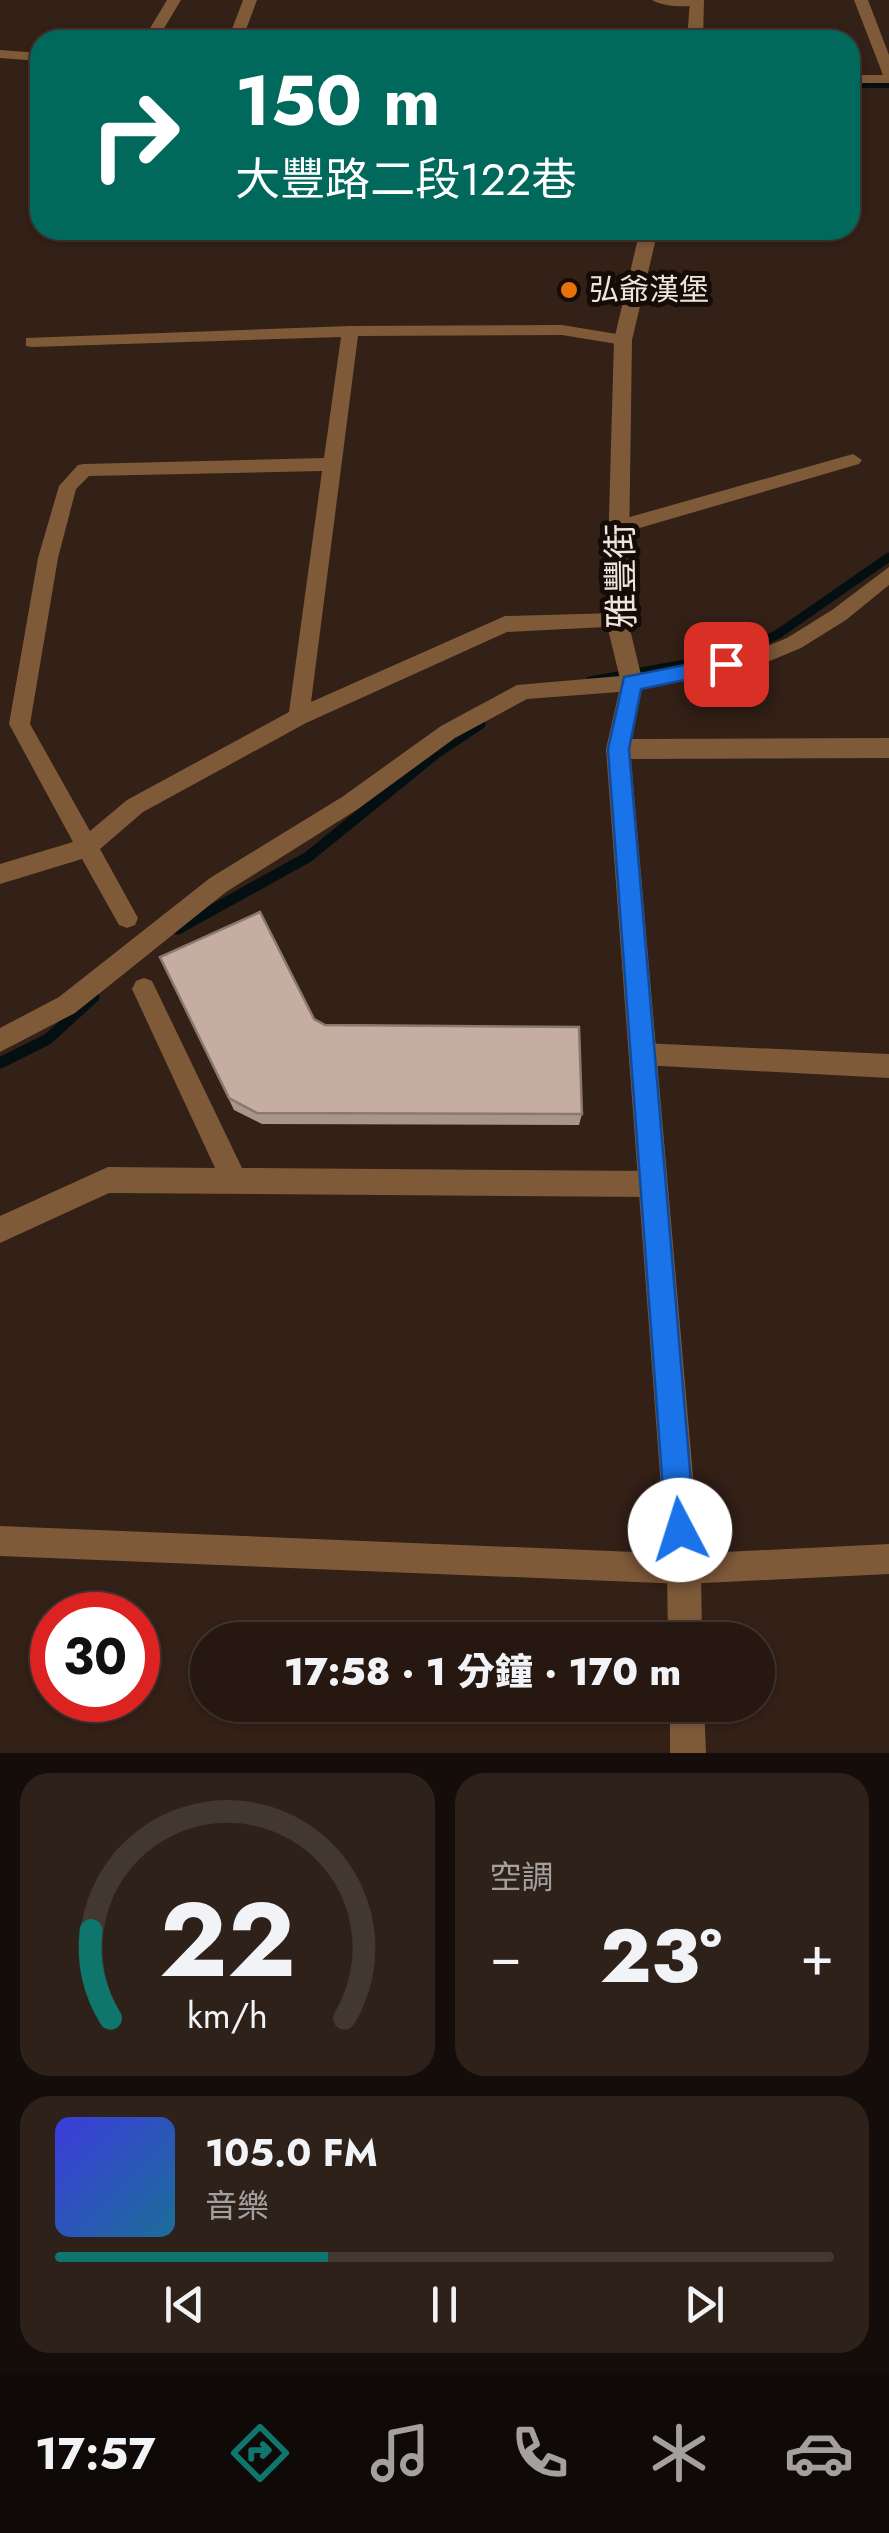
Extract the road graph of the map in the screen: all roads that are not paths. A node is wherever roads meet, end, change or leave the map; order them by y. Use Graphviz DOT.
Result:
graph roads {
  1 [pos="174,0"];
  2 [pos="250,0"];
  3 [pos="659,0"];
  4 [pos="861,0"];
  5 [pos="697,1"];
  6 [pos="156,30"];
  7 [pos="239,30"];
  8 [pos="695,30"];
  9 [pos="0,54"];
  10 [pos="30,56"];
  11 [pos="889,76"];
  12 [pos="860,78"];
  13 [pos="647,240"];
  14 [pos="350,332"];
  15 [pos="623,340"];
  16 [pos="32,342"];
  17 [pos="854,460"];
  18 [pos="332,464"];
  19 [pos="619,527"];
  20 [pos="889,574"];
  21 [pos="617,621"];
  22 [pos="632,683"];
  23 [pos="298,717"];
  24 [pos="889,748"];
  25 [pos="618,749"];
  26 [pos="86,848"];
  27 [pos="0,874"];
  28 [pos="127,918"];
  29 [pos="144,989"];
  30 [pos="0,1040"];
  31 [pos="640,1054"];
  32 [pos="889,1066"];
  33 [pos="234,1180"];
  34 [pos="652,1184"];
  35 [pos="0,1230"];
  36 [pos="0,1541"];
  37 [pos="889,1559"];
  38 [pos="684,1569"];
  39 [pos="685,1622"];
  40 [pos="687,1722"];
  41 [pos="688,1753"];
  1 -- 6 [label="lane"];
  2 -- 7 [label="lane"];
  3 -- 5 [label="lane"];
  4 -- 11 [label="lane"];
  5 -- 8 [label="street"];
  9 -- 10 [label="lane"];
  11 -- 12 [label="lane"];
  13 -- 15 [label="street, 雅豐街"];
  14 -- 15 [label="lane"];
  14 -- 16 [label="lane"];
  14 -- 18 [label="lane"];
  15 -- 19 [label="street, 雅豐街"];
  17 -- 19 [label="lane"];
  18 -- 23 [label="lane"];
  18 -- 26 [label="lane"];
  19 -- 21 [label="street, 雅豐街"];
  20 -- 22 [label="lane"];
  21 -- 22 [label="street, 雅豐街"];
  21 -- 23 [label="lane"];
  22 -- 25 [label="street, 雅豐街"];
  22 -- 30 [label="lane"];
  23 -- 26 [label="lane"];
  24 -- 25 [label="street"];
  25 -- 31 [label="street, 雅豐街"];
  26 -- 27 [label="lane"];
  26 -- 28 [label="lane"];
  29 -- 33 [label="lane"];
  31 -- 32 [label="lane"];
  31 -- 34 [label="street, 雅豐街"];
  33 -- 34 [label="lane"];
  33 -- 35 [label="lane"];
  34 -- 38 [label="street, 雅豐街"];
  36 -- 38 [label="lane"];
  37 -- 38 [label="lane"];
  38 -- 39 [label="street, 雅豐街"];
  40 -- 41 [label="street"];
}
